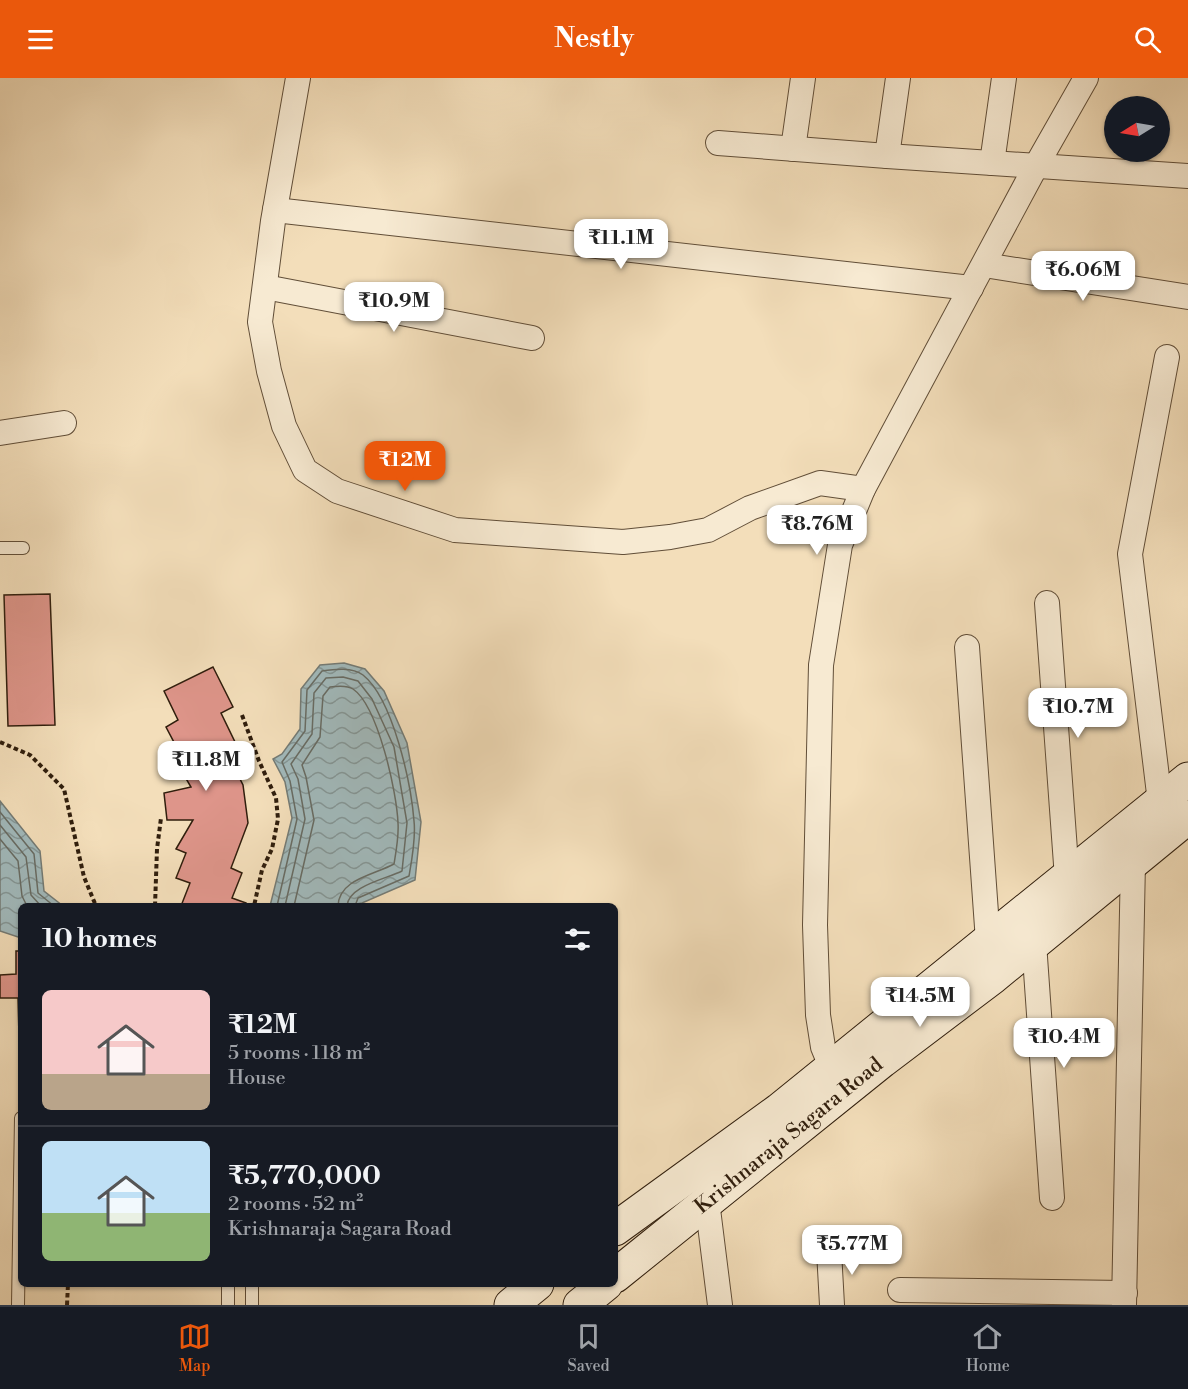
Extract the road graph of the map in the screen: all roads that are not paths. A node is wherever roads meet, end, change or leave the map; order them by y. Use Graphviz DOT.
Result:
graph roads {
  1 [pos="298,78"];
  2 [pos="803,78"];
  3 [pos="898,78"];
  4 [pos="1004,78"];
  5 [pos="1086,78"];
  6 [pos="718,142"];
  7 [pos="794,149"];
  8 [pos="887,156"];
  9 [pos="992,164"];
  10 [pos="1036,166"];
  11 [pos="1188,176"];
  12 [pos="275,210"];
  13 [pos="984,265"];
  14 [pos="264,287"];
  15 [pos="971,288"];
  16 [pos="1188,297"];
  17 [pos="532,338"];
  18 [pos="1167,357"];
  19 [pos="63,423"];
  20 [pos="0,433"];
  21 [pos="863,489"];
  22 [pos="0,548"];
  23 [pos="23,548"];
  24 [pos="1047,603"];
  25 [pos="967,647"];
  26 [pos="1188,779"];
  27 [pos="1173,816"];
  28 [pos="1129,846"];
  29 [pos="1067,878"];
  30 [pos="988,941"];
  31 [pos="1034,943"];
  32 [pos="837,1080"];
  33 [pos="1052,1198"];
  34 [pos="707,1201"];
  35 [pos="618,1227"];
  36 [pos="18,1230"];
  37 [pos="829,1251"];
  38 [pos="618,1274"];
  39 [pos="228,1287"];
  40 [pos="252,1287"];
  41 [pos="602,1287"];
  42 [pos="900,1290"];
  43 [pos="1125,1299"];
  44 [pos="16,1305"];
  45 [pos="228,1305"];
  46 [pos="252,1305"];
  47 [pos="580,1305"];
  48 [pos="720,1305"];
  49 [pos="832,1305"];
  1 -- 12 [label="street"];
  2 -- 7 [label="street"];
  3 -- 8 [label="street"];
  4 -- 9 [label="street"];
  5 -- 10 [label="street"];
  6 -- 7 [label="street"];
  7 -- 8 [label="street"];
  8 -- 9 [label="street"];
  9 -- 10 [label="street"];
  10 -- 11 [label="street"];
  10 -- 13 [label="street"];
  12 -- 14 [label="street"];
  12 -- 15 [label="street"];
  13 -- 15 [label="street"];
  13 -- 16 [label="street"];
  14 -- 17 [label="street"];
  14 -- 21 [label="street"];
  15 -- 21 [label="street"];
  18 -- 27 [label="street"];
  19 -- 20 [label="street"];
  21 -- 32 [label="street"];
  22 -- 23 [label="lane"];
  24 -- 29 [label="street"];
  25 -- 30 [label="street"];
  26 -- 27 [label="main road, Krishnaraja Sagara Road"];
  27 -- 28 [label="main road, Krishnaraja Sagara Road"];
  28 -- 29 [label="main road, Krishnaraja Sagara Road"];
  28 -- 31 [label="main road, Krishnaraja Sagara Road"];
  28 -- 43 [label="street"];
  29 -- 30 [label="main road, Krishnaraja Sagara Road"];
  30 -- 32 [label="main road, Krishnaraja Sagara Road"];
  31 -- 32 [label="main road, Krishnaraja Sagara Road"];
  31 -- 33 [label="street"];
  32 -- 34 [label="main road, Krishnaraja Sagara Road"];
  32 -- 35 [label="main road, Krishnaraja Sagara Road"];
  34 -- 38 [label="main road, Krishnaraja Sagara Road"];
  34 -- 48 [label="street"];
  36 -- 44 [label="lane"];
  37 -- 49 [label="street"];
  39 -- 45 [label="lane"];
  40 -- 46 [label="lane"];
  41 -- 47 [label="main road"];
  42 -- 43 [label="street"];
}
